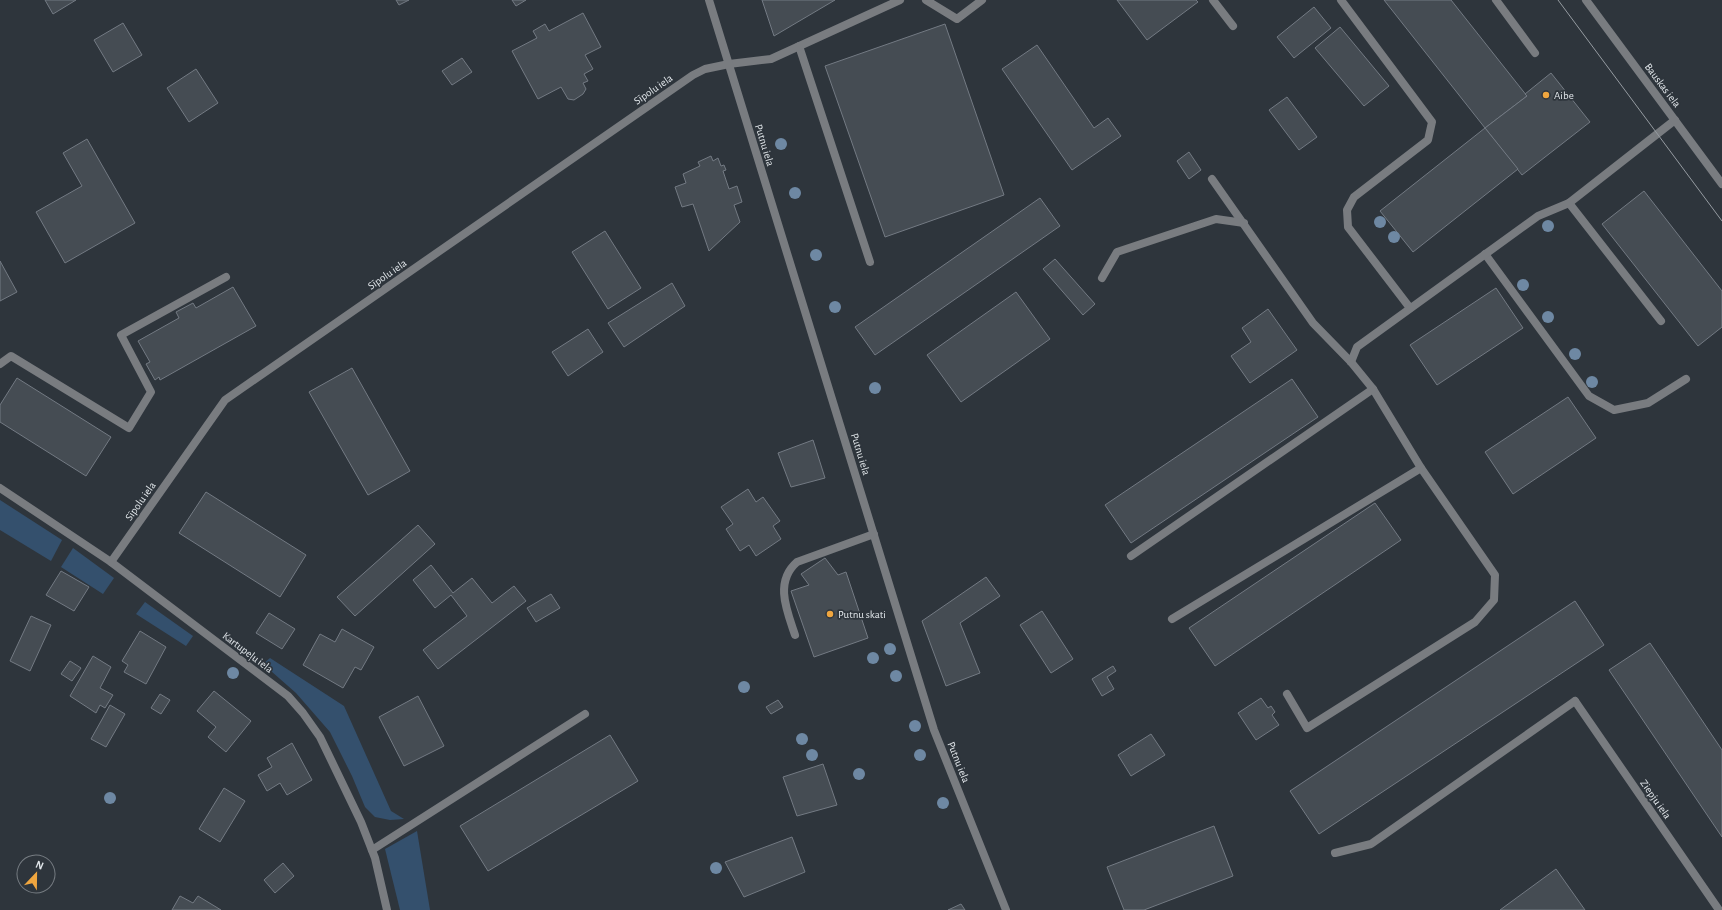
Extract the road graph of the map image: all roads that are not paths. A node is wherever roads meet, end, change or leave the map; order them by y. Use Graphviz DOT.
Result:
graph roads {
  1 [pos="709,0"];
  2 [pos="900,0"];
  3 [pos="926,0"];
  4 [pos="982,0"];
  5 [pos="1213,0"];
  6 [pos="1341,0"];
  7 [pos="1496,0"];
  8 [pos="1586,0"];
  9 [pos="1233,26"];
  10 [pos="799,46"];
  11 [pos="1535,53"];
  12 [pos="729,64"];
  13 [pos="1674,120"];
  14 [pos="1212,179"];
  15 [pos="1722,184"];
  16 [pos="1570,203"];
  17 [pos="1244,223"];
  18 [pos="1485,254"];
  19 [pos="870,262"];
  20 [pos="226,277"];
  21 [pos="1102,278"];
  22 [pos="1410,308"];
  23 [pos="1661,321"];
  24 [pos="1352,362"];
  25 [pos="0,364"];
  26 [pos="1686,379"];
  27 [pos="1373,389"];
  28 [pos="1421,468"];
  29 [pos="0,488"];
  30 [pos="874,534"];
  31 [pos="1131,556"];
  32 [pos="111,562"];
  33 [pos="1172,619"];
  34 [pos="794,635"];
  35 [pos="1287,694"];
  36 [pos="585,714"];
  37 [pos="372,850"];
  38 [pos="1335,853"];
  39 [pos="387,910"];
  40 [pos="1006,910"];
  41 [pos="1719,910"];
  1 -- 12 [label="street, Putnu iela"];
  2 -- 10 [label="street, Sīpolu iela"];
  3 -- 4 [label="street"];
  5 -- 9 [label="street"];
  6 -- 22 [label="street"];
  7 -- 11 [label="street"];
  8 -- 13 [label="street, Bauskas iela"];
  10 -- 12 [label="street, Sīpolu iela"];
  10 -- 19 [label="street"];
  12 -- 30 [label="street, Putnu iela"];
  12 -- 32 [label="street, Sīpolu iela"];
  13 -- 15 [label="street, Bauskas iela"];
  13 -- 16 [label="street"];
  14 -- 17 [label="street"];
  16 -- 18 [label="street"];
  16 -- 23 [label="street"];
  17 -- 21 [label="street"];
  17 -- 24 [label="street"];
  18 -- 22 [label="street"];
  18 -- 26 [label="street"];
  20 -- 25 [label="street"];
  22 -- 24 [label="street"];
  24 -- 27 [label="street"];
  27 -- 28 [label="street"];
  27 -- 31 [label="street"];
  28 -- 33 [label="street"];
  28 -- 35 [label="street"];
  29 -- 32 [label="street, Kartupeļu iela"];
  30 -- 34 [label="street"];
  30 -- 40 [label="street, Putnu iela"];
  32 -- 37 [label="street, Kartupeļu iela"];
  36 -- 37 [label="street"];
  37 -- 39 [label="street, Kartupeļu iela"];
  38 -- 41 [label="street, Ziepju iela"];
}
